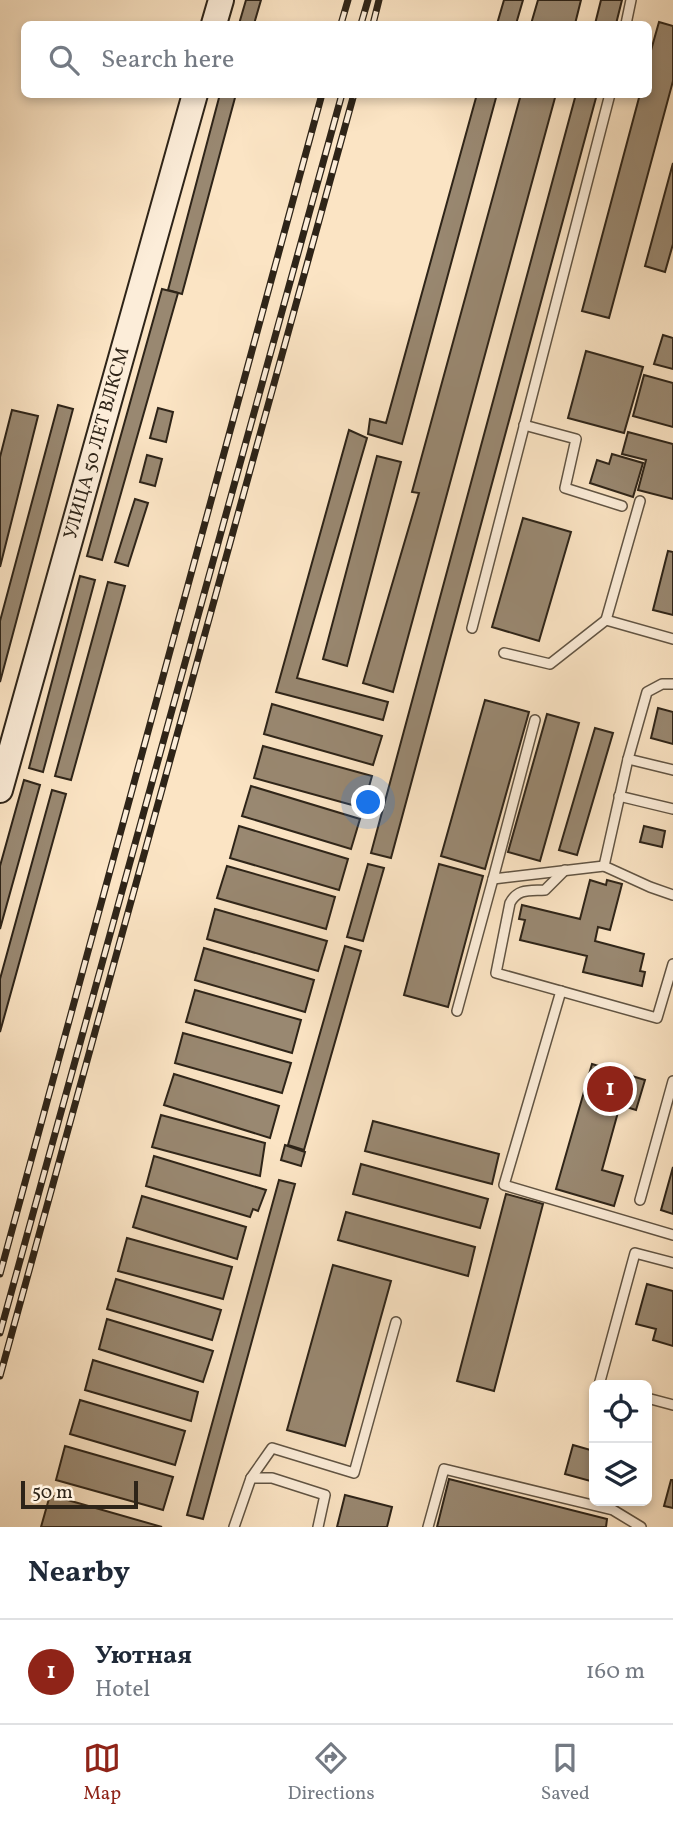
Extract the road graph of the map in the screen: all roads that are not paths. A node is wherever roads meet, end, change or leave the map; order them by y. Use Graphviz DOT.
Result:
graph roads {
  1 [pos="221,0"];
  2 [pos="631,0"];
  3 [pos="215,21"];
  4 [pos="627,21"];
  5 [pos="194,98"];
  6 [pos="609,98"];
  7 [pos="524,425"];
  8 [pos="639,501"];
  9 [pos="622,506"];
  10 [pos="606,620"];
  11 [pos="472,628"];
  12 [pos="673,639"];
  13 [pos="504,653"];
  14 [pos="673,684"];
  15 [pos="535,720"];
  16 [pos="628,759"];
  17 [pos="673,770"];
  18 [pos="0,790"];
  19 [pos="620,796"];
  20 [pos="673,809"];
  21 [pos="604,866"];
  22 [pos="565,870"];
  23 [pos="493,879"];
  24 [pos="673,895"];
  25 [pos="673,964"];
  26 [pos="561,991"];
  27 [pos="457,1011"];
  28 [pos="673,1081"];
  29 [pos="640,1200"];
  30 [pos="673,1235"];
  31 [pos="673,1263"];
  32 [pos="397,1322"];
  33 [pos="599,1380"];
  34 [pos="652,1399"];
  35 [pos="673,1405"];
  36 [pos="251,1478"];
  37 [pos="234,1527"];
  38 [pos="318,1527"];
  39 [pos="428,1527"];
  40 [pos="641,1527"];
  1 -- 3 [label="street"];
  2 -- 4 [label="lane"];
  5 -- 18 [label="street, УЛИЦА 50 ЛЕТ ВЛКСМ"];
  6 -- 7 [label="lane"];
  7 -- 9 [label="lane"];
  7 -- 11 [label="lane"];
  8 -- 10 [label="lane"];
  10 -- 12 [label="lane"];
  10 -- 13 [label="lane"];
  14 -- 16 [label="lane"];
  15 -- 23 [label="lane"];
  16 -- 17 [label="lane"];
  16 -- 19 [label="lane"];
  19 -- 20 [label="lane"];
  19 -- 21 [label="lane"];
  21 -- 22 [label="lane"];
  21 -- 24 [label="lane"];
  22 -- 23 [label="lane"];
  22 -- 26 [label="lane"];
  23 -- 27 [label="lane"];
  25 -- 26 [label="lane"];
  26 -- 30 [label="lane"];
  28 -- 29 [label="lane"];
  31 -- 33 [label="lane"];
  32 -- 36 [label="lane"];
  34 -- 35 [label="lane"];
  36 -- 37 [label="lane"];
  36 -- 38 [label="lane"];
  39 -- 40 [label="lane"];
}
